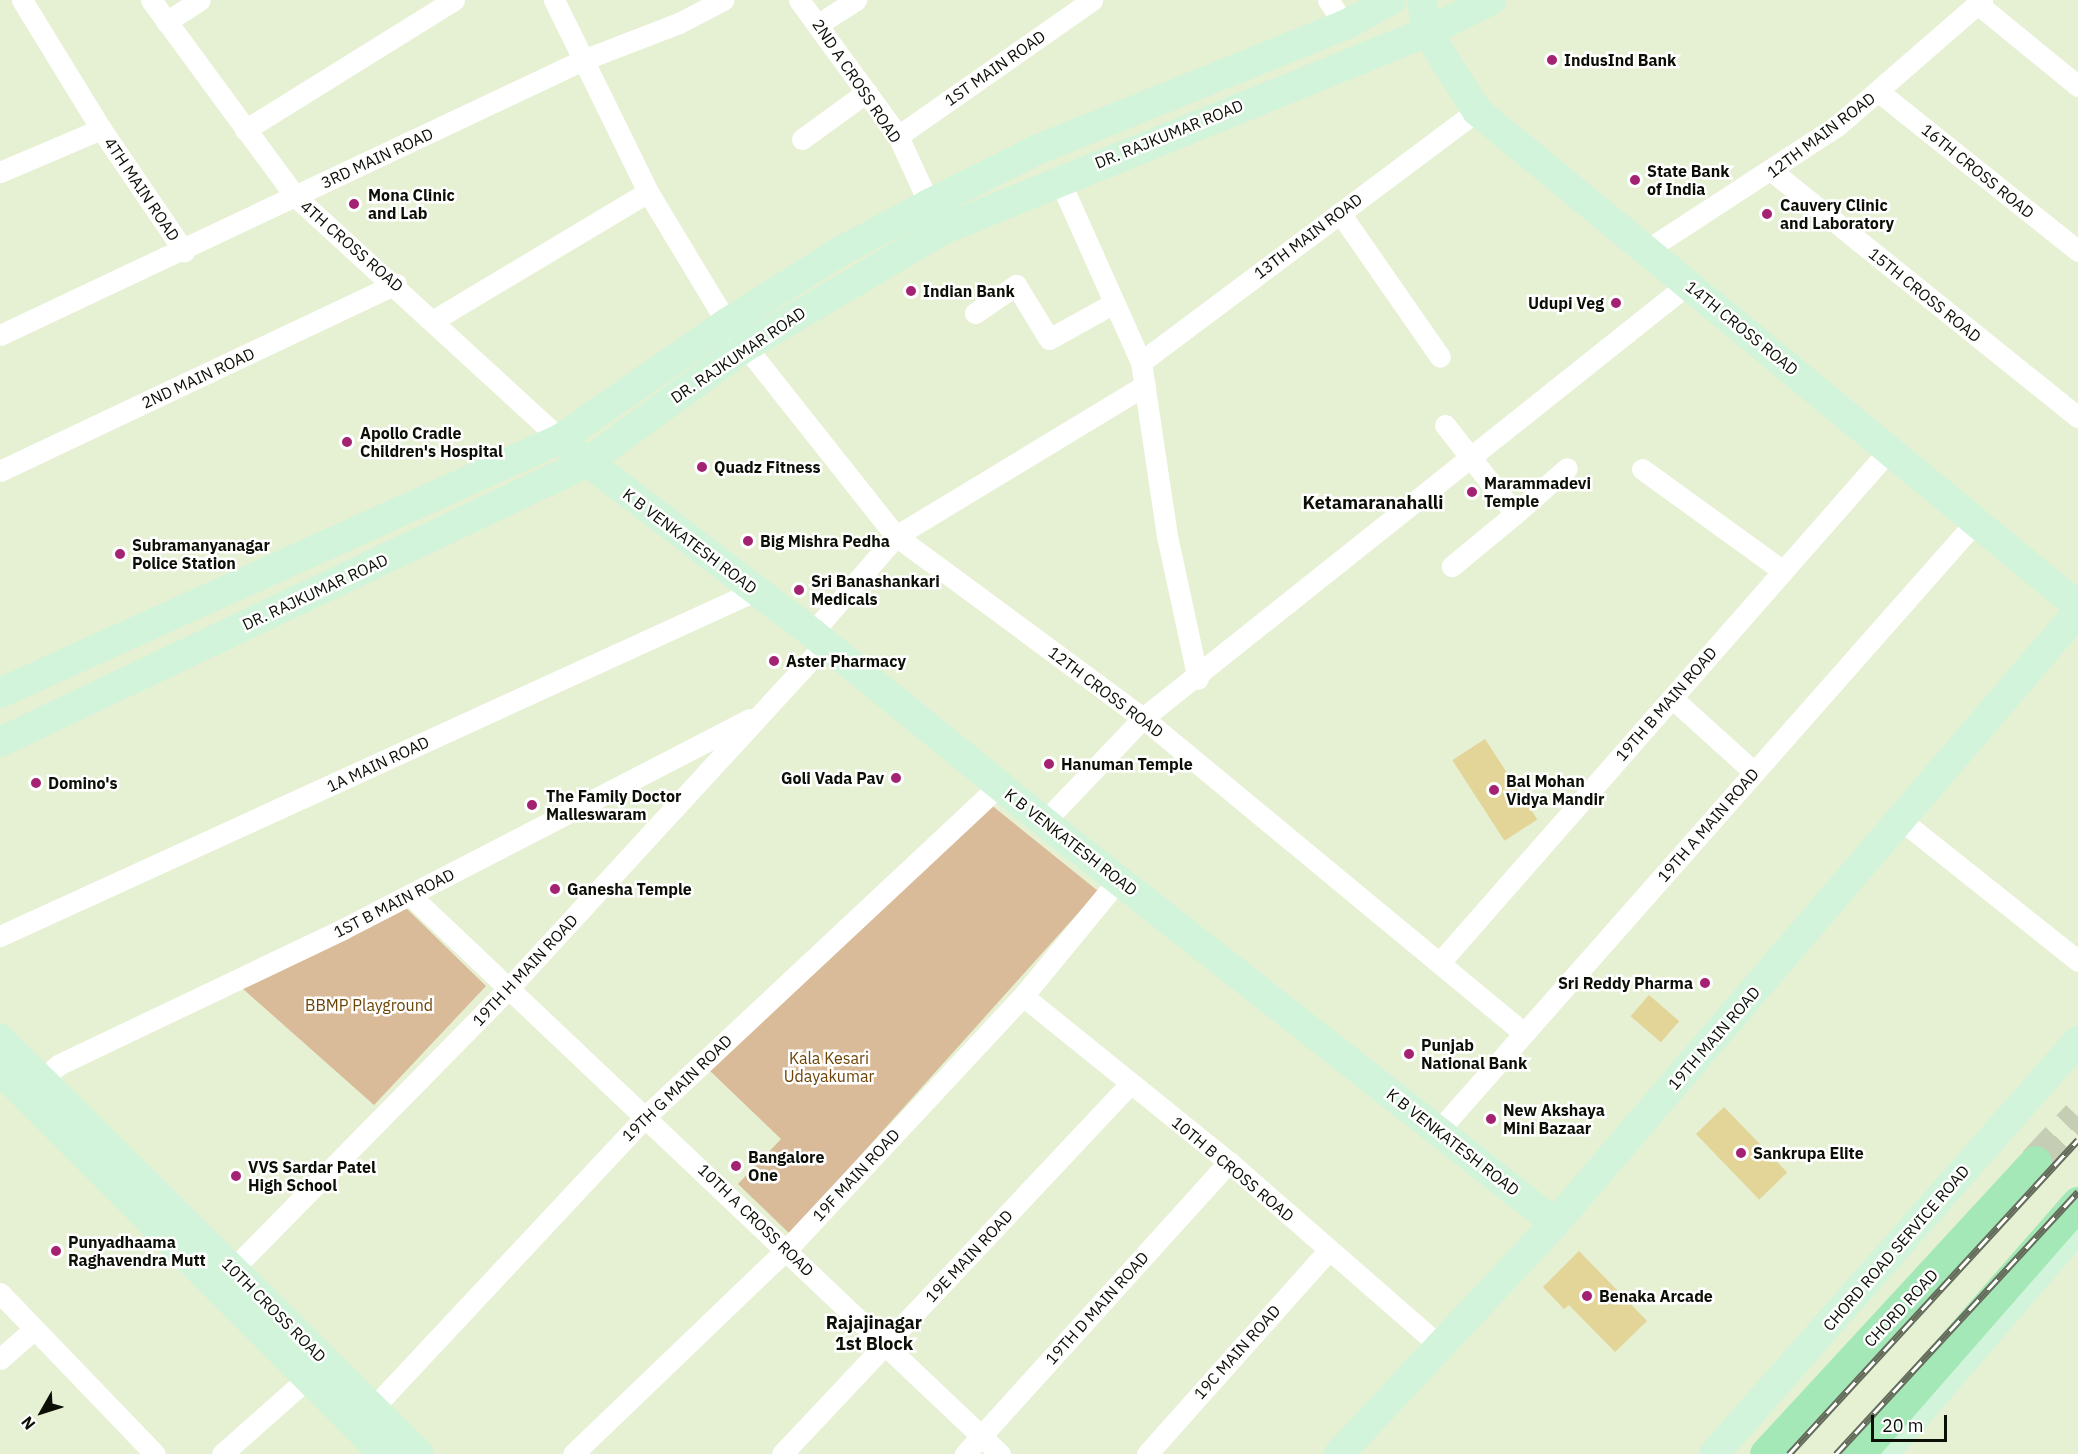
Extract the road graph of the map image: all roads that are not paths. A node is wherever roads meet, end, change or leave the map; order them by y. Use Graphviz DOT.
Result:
graph roads {
  1 [pos="22,0"];
  2 [pos="151,0"];
  3 [pos="200,0"];
  4 [pos="454,0"];
  5 [pos="554,0"];
  6 [pos="723,0"];
  7 [pos="799,0"];
  8 [pos="856,0"];
  9 [pos="1092,0"];
  10 [pos="1328,0"];
  11 [pos="1391,0"];
  12 [pos="1422,0"];
  13 [pos="1491,0"];
  14 [pos="1981,3"];
  15 [pos="166,22"];
  16 [pos="820,23"];
  17 [pos="1346,25"];
  18 [pos="1426,32"];
  19 [pos="583,60"];
  20 [pos="2078,86"];
  21 [pos="867,92"];
  22 [pos="1879,92"];
  23 [pos="1477,111"];
  24 [pos="101,129"];
  25 [pos="245,130"];
  26 [pos="898,136"];
  27 [pos="802,139"];
  28 [pos="1039,149"];
  29 [pos="0,172"];
  30 [pos="1773,172"];
  31 [pos="1059,179"];
  32 [pos="648,192"];
  33 [pos="295,196"];
  34 [pos="1340,213"];
  35 [pos="935,217"];
  36 [pos="2078,250"];
  37 [pos="183,251"];
  38 [pos="1645,251"];
  39 [pos="396,284"];
  40 [pos="1688,284"];
  41 [pos="1114,303"];
  42 [pos="975,313"];
  43 [pos="434,321"];
  44 [pos="727,323"];
  45 [pos="0,335"];
  46 [pos="745,347"];
  47 [pos="1440,357"];
  48 [pos="1141,362"];
  49 [pos="1145,385"];
  50 [pos="2078,417"];
  51 [pos="1445,425"];
  52 [pos="560,439"];
  53 [pos="1891,448"];
  54 [pos="1472,459"];
  55 [pos="586,463"];
  56 [pos="1567,468"];
  57 [pos="1642,469"];
  58 [pos="0,471"];
  59 [pos="1515,514"];
  60 [pos="1978,519"];
  61 [pos="896,536"];
  62 [pos="1452,566"];
  63 [pos="1783,571"];
  64 [pos="755,591"];
  65 [pos="2078,606"];
  66 [pos="2078,612"];
  67 [pos="818,639"];
  68 [pos="1198,679"];
  69 [pos="0,693"];
  70 [pos="1672,698"];
  71 [pos="765,712"];
  72 [pos="1143,718"];
  73 [pos="0,742"];
  74 [pos="1755,772"];
  75 [pos="999,786"];
  76 [pos="1901,820"];
  77 [pos="1044,822"];
  78 [pos="1119,879"];
  79 [pos="410,895"];
  80 [pos="0,936"];
  81 [pos="1442,960"];
  82 [pos="2078,961"];
  83 [pos="508,989"];
  84 [pos="1023,996"];
  85 [pos="1524,1033"];
  86 [pos="0,1039"];
  87 [pos="2078,1041"];
  88 [pos="0,1070"];
  89 [pos="1130,1084"];
  90 [pos="32,1087"];
  91 [pos="646,1116"];
  92 [pos="1438,1131"];
  93 [pos="1229,1162"];
  94 [pos="2035,1162"];
  95 [pos="2078,1203"];
  96 [pos="1555,1223"];
  97 [pos="2078,1227"];
  98 [pos="786,1250"];
  99 [pos="1328,1251"];
  100 [pos="224,1278"];
  101 [pos="0,1293"];
  102 [pos="32,1331"];
  103 [pos="886,1345"];
  104 [pos="1440,1346"];
  105 [pos="0,1359"];
  106 [pos="317,1370"];
  107 [pos="373,1408"];
  108 [pos="981,1436"];
  109 [pos="1349,1451"];
  110 [pos="155,1454"];
  111 [pos="222,1454"];
  112 [pos="384,1454"];
  113 [pos="419,1454"];
  114 [pos="573,1454"];
  115 [pos="782,1454"];
  116 [pos="965,1454"];
  117 [pos="1000,1454"];
  118 [pos="1147,1454"];
  119 [pos="1714,1454"];
  120 [pos="1766,1454"];
  121 [pos="1858,1454"];
  122 [pos="1883,1454"];
  1 -- 24 [label="street"];
  2 -- 15 [label="street, 4TH CROSS ROAD"];
  3 -- 15 [label="street"];
  4 -- 25 [label="street"];
  5 -- 19 [label="street, 12TH CROSS ROAD"];
  6 -- 19 [label="street, 3RD MAIN ROAD"];
  7 -- 16 [label="street, 2ND A CROSS ROAD"];
  8 -- 16 [label="street"];
  9 -- 26 [label="street, 1ST MAIN ROAD"];
  10 -- 17 [label="street"];
  11 -- 17 [label="street, DR. RAJKUMAR ROAD"];
  12 -- 18 [label="street"];
  13 -- 18 [label="street, DR. RAJKUMAR ROAD"];
  14 -- 20 [label="street"];
  14 -- 22 [label="street, 12TH MAIN ROAD"];
  15 -- 25 [label="street, 4TH CROSS ROAD"];
  16 -- 21 [label="street, 2ND A CROSS ROAD"];
  17 -- 28 [label="street, DR. RAJKUMAR ROAD"];
  18 -- 23 [label="street, 14TH CROSS ROAD"];
  18 -- 31 [label="street, DR. RAJKUMAR ROAD"];
  19 -- 32 [label="street, 12TH CROSS ROAD"];
  19 -- 33 [label="street, 3RD MAIN ROAD"];
  21 -- 26 [label="street, 2ND A CROSS ROAD"];
  21 -- 27 [label="street"];
  22 -- 30 [label="street, 12TH MAIN ROAD"];
  22 -- 36 [label="street, 16TH CROSS ROAD"];
  23 -- 34 [label="street, 13TH MAIN ROAD"];
  23 -- 38 [label="street, 14TH CROSS ROAD"];
  24 -- 29 [label="street, 4TH MAIN ROAD"];
  24 -- 37 [label="street, 4TH MAIN ROAD"];
  25 -- 33 [label="street, 4TH CROSS ROAD"];
  26 -- 35 [label="street, 2ND A CROSS ROAD"];
  28 -- 31 [label="street"];
  28 -- 35 [label="street, DR. RAJKUMAR ROAD"];
  30 -- 38 [label="street, 12TH MAIN ROAD"];
  30 -- 50 [label="street, 15TH CROSS ROAD"];
  31 -- 35 [label="street, DR. RAJKUMAR ROAD"];
  31 -- 41 [label="street"];
  32 -- 43 [label="street"];
  32 -- 44 [label="street, 12TH CROSS ROAD"];
  33 -- 37 [label="street, 3RD MAIN ROAD"];
  33 -- 39 [label="street, 4TH CROSS ROAD"];
  34 -- 47 [label="street"];
  34 -- 48 [label="street, 13TH MAIN ROAD"];
  35 -- 44 [label="street, DR. RAJKUMAR ROAD"];
  35 -- 46 [label="street, DR. RAJKUMAR ROAD"];
  37 -- 45 [label="street, 3RD MAIN ROAD"];
  38 -- 40 [label="street, 14TH CROSS ROAD"];
  39 -- 43 [label="street, 4TH CROSS ROAD"];
  39 -- 58 [label="street, 2ND MAIN ROAD"];
  40 -- 53 [label="street, 14TH CROSS ROAD"];
  40 -- 54 [label="street"];
  41 -- 42 [label="street"];
  41 -- 48 [label="street"];
  43 -- 52 [label="street, 4TH CROSS ROAD"];
  44 -- 46 [label="street, 12TH CROSS ROAD"];
  44 -- 52 [label="street, DR. RAJKUMAR ROAD"];
  46 -- 55 [label="street, DR. RAJKUMAR ROAD"];
  46 -- 61 [label="street, 12TH CROSS ROAD"];
  48 -- 49 [label="street"];
  49 -- 61 [label="street, 19TH H MAIN ROAD"];
  49 -- 68 [label="street"];
  51 -- 54 [label="street"];
  52 -- 55 [label="street, 4TH CROSS ROAD"];
  52 -- 69 [label="street, DR. RAJKUMAR ROAD"];
  53 -- 60 [label="street, 14TH CROSS ROAD"];
  53 -- 63 [label="street, 19TH B MAIN ROAD"];
  54 -- 59 [label="street"];
  54 -- 68 [label="street"];
  55 -- 64 [label="street, K B VENKATESH ROAD"];
  55 -- 73 [label="street, DR. RAJKUMAR ROAD"];
  56 -- 59 [label="street"];
  57 -- 63 [label="street"];
  59 -- 62 [label="street"];
  60 -- 65 [label="street, 14TH CROSS ROAD"];
  60 -- 74 [label="street, 19TH A MAIN ROAD"];
  61 -- 67 [label="street, 19TH H MAIN ROAD"];
  61 -- 72 [label="street, 12TH CROSS ROAD"];
  63 -- 70 [label="street, 19TH B MAIN ROAD"];
  64 -- 67 [label="street, K B VENKATESH ROAD"];
  64 -- 80 [label="street, 1A MAIN ROAD"];
  66 -- 76 [label="street, 19TH MAIN ROAD"];
  67 -- 71 [label="street, 19TH H MAIN ROAD"];
  67 -- 75 [label="street, K B VENKATESH ROAD"];
  68 -- 72 [label="street"];
  70 -- 74 [label="street"];
  70 -- 81 [label="street, 19TH B MAIN ROAD"];
  71 -- 79 [label="street, 1ST B MAIN ROAD"];
  71 -- 83 [label="street, 19TH H MAIN ROAD"];
  72 -- 77 [label="street"];
  72 -- 81 [label="street, 12TH CROSS ROAD"];
  74 -- 85 [label="street, 19TH A MAIN ROAD"];
  75 -- 77 [label="street, K B VENKATESH ROAD"];
  75 -- 91 [label="street, 19TH G MAIN ROAD"];
  76 -- 82 [label="street"];
  76 -- 96 [label="street, 19TH MAIN ROAD"];
  77 -- 78 [label="street, K B VENKATESH ROAD"];
  78 -- 84 [label="street, 19F MAIN ROAD"];
  78 -- 92 [label="street, K B VENKATESH ROAD"];
  79 -- 83 [label="street"];
  79 -- 90 [label="street, 1ST B MAIN ROAD"];
  81 -- 85 [label="street, 12TH CROSS ROAD"];
  83 -- 91 [label="street, 10TH A CROSS ROAD"];
  83 -- 100 [label="street, 19TH H MAIN ROAD"];
  84 -- 89 [label="street, 10TH B CROSS ROAD"];
  84 -- 98 [label="street, 19F MAIN ROAD"];
  85 -- 92 [label="street, 19TH A MAIN ROAD"];
  86 -- 90 [label="street, 10TH CROSS ROAD"];
  87 -- 119 [label="street, CHORD ROAD SERVICE ROAD"];
  88 -- 90 [label="street, 10TH CROSS ROAD"];
  89 -- 93 [label="street, 10TH B CROSS ROAD"];
  89 -- 103 [label="street, 19E MAIN ROAD"];
  90 -- 100 [label="street, 10TH CROSS ROAD"];
  91 -- 98 [label="street, 10TH A CROSS ROAD"];
  91 -- 107 [label="street, 19TH G MAIN ROAD"];
  92 -- 96 [label="street, K B VENKATESH ROAD"];
  93 -- 99 [label="street, 10TH B CROSS ROAD"];
  93 -- 108 [label="street, 19TH D MAIN ROAD"];
  94 -- 120 [label="main road, CHORD ROAD"];
  95 -- 121 [label="main road"];
  96 -- 104 [label="street, 19TH MAIN ROAD"];
  97 -- 122 [label="street"];
  98 -- 103 [label="street, 10TH A CROSS ROAD"];
  98 -- 114 [label="street, 19F MAIN ROAD"];
  99 -- 104 [label="street, 10TH B CROSS ROAD"];
  99 -- 118 [label="street, 19C MAIN ROAD"];
  100 -- 106 [label="street, 10TH CROSS ROAD"];
  101 -- 102 [label="street"];
  102 -- 105 [label="street"];
  102 -- 110 [label="street"];
  103 -- 108 [label="street, 10TH A CROSS ROAD"];
  103 -- 115 [label="street, 19E MAIN ROAD"];
  104 -- 109 [label="street, 19TH MAIN ROAD"];
  106 -- 107 [label="street, 10TH CROSS ROAD"];
  106 -- 111 [label="street"];
  106 -- 112 [label="street, 10TH CROSS ROAD"];
  107 -- 113 [label="street, 10TH CROSS ROAD"];
  108 -- 116 [label="street, 19TH D MAIN ROAD"];
  108 -- 117 [label="street, 10TH A CROSS ROAD"];
}
